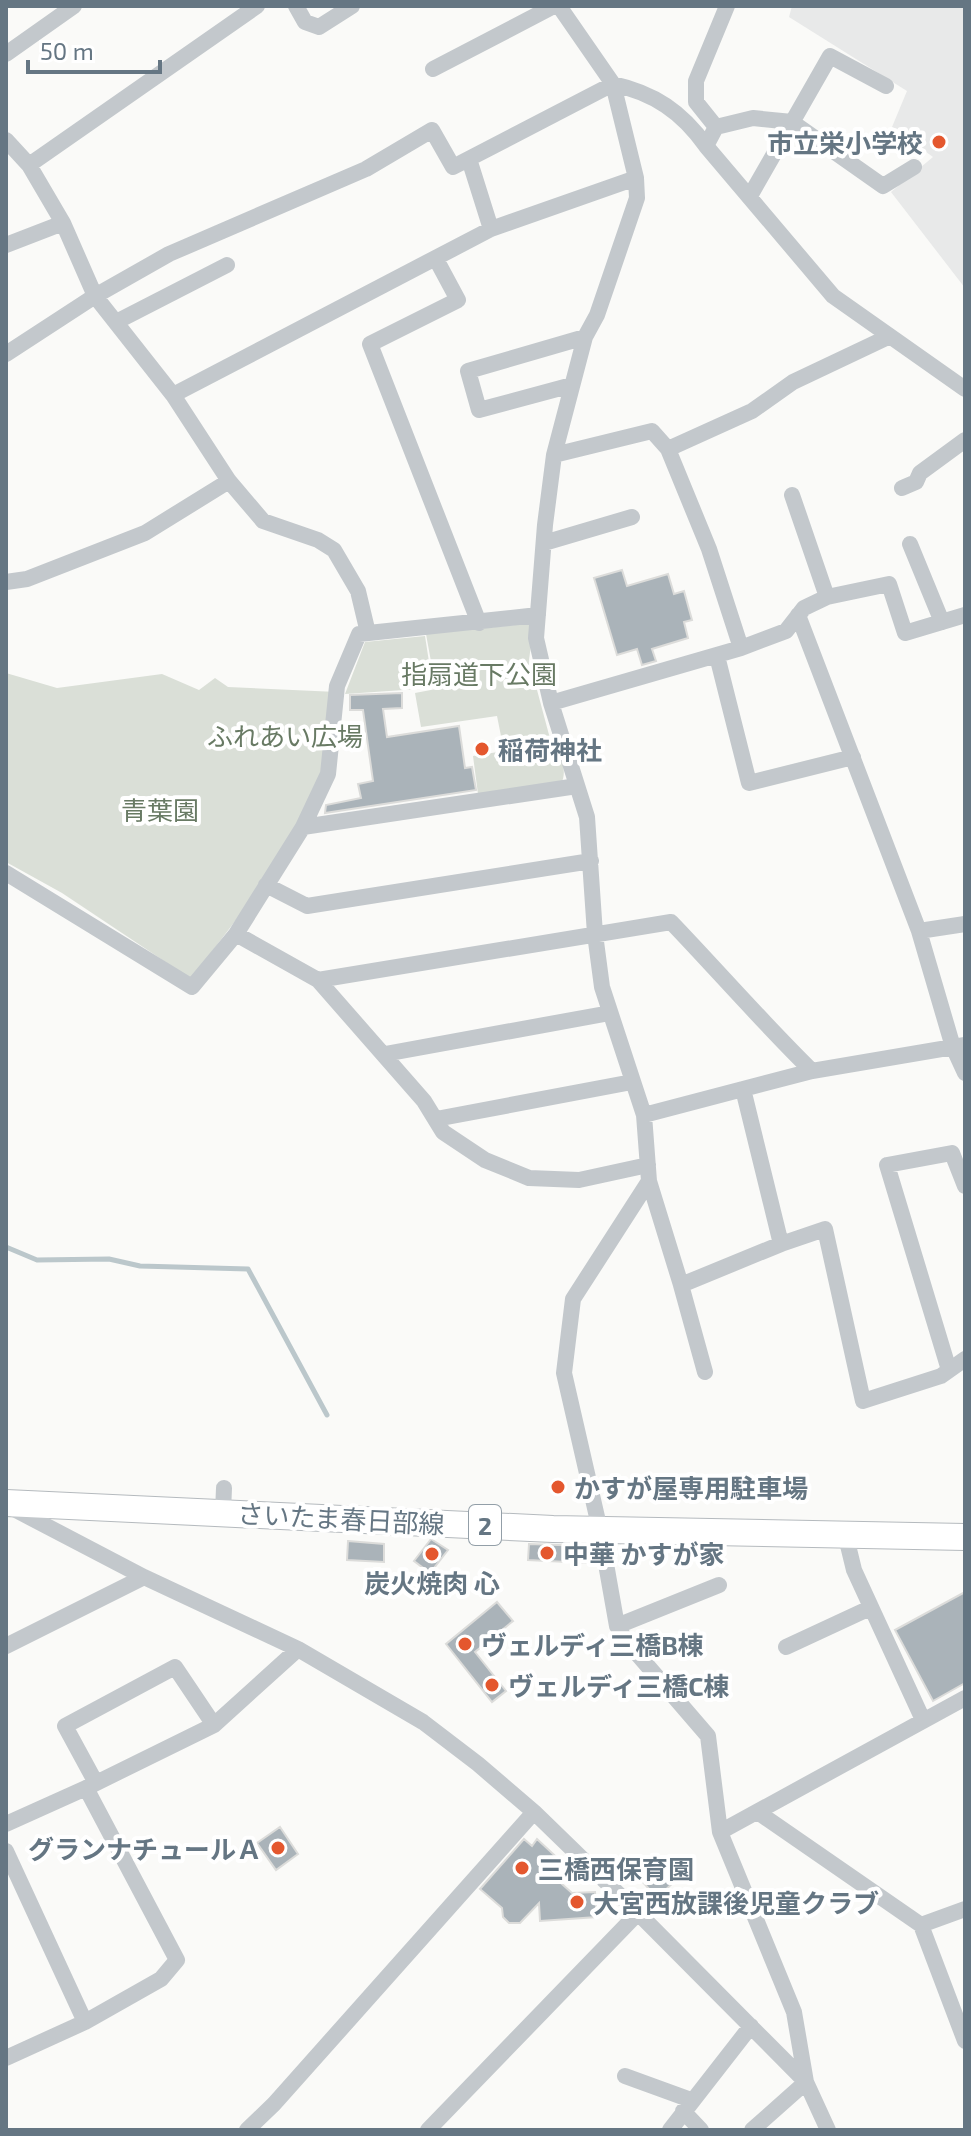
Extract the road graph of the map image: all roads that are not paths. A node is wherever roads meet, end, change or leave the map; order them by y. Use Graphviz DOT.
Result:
graph roads {
  1 [pos="74,6"];
  2 [pos="257,6"];
  3 [pos="296,6"];
  4 [pos="352,6"];
  5 [pos="556,6"];
  6 [pos="727,6"];
  7 [pos="6,54"];
  8 [pos="433,69"];
  9 [pos="613,84"];
  10 [pos="886,86"];
  11 [pos="792,122"];
  12 [pos="716,127"];
  13 [pos="6,140"];
  14 [pos="706,146"];
  15 [pos="469,159"];
  16 [pos="29,165"];
  17 [pos="914,167"];
  18 [pos="636,178"];
  19 [pos="750,196"];
  20 [pos="63,223"];
  21 [pos="491,229"];
  22 [pos="6,245"];
  23 [pos="436,259"];
  24 [pos="227,265"];
  25 [pos="95,296"];
  26 [pos="116,322"];
  27 [pos="585,337"];
  28 [pos="888,337"];
  29 [pos="6,354"];
  30 [pos="572,385"];
  31 [pos="965,389"];
  32 [pos="173,395"];
  33 [pos="965,440"];
  34 [pos="668,449"];
  35 [pos="554,455"];
  36 [pos="229,481"];
  37 [pos="902,488"];
  38 [pos="792,495"];
  39 [pos="632,517"];
  40 [pos="544,543"];
  41 [pos="910,544"];
  42 [pos="6,582"];
  43 [pos="827,597"];
  44 [pos="538,615"];
  45 [pos="798,615"];
  46 [pos="965,615"];
  47 [pos="942,622"];
  48 [pos="479,623"];
  49 [pos="368,633"];
  50 [pos="741,648"];
  51 [pos="717,656"];
  52 [pos="551,703"];
  53 [pos="853,757"];
  54 [pos="577,786"];
  55 [pos="303,827"];
  56 [pos="591,861"];
  57 [pos="6,873"];
  58 [pos="266,885"];
  59 [pos="965,924"];
  60 [pos="919,931"];
  61 [pos="236,934"];
  62 [pos="595,934"];
  63 [pos="318,980"];
  64 [pos="610,1013"];
  65 [pos="959,1046"];
  66 [pos="385,1054"];
  67 [pos="812,1071"];
  68 [pos="965,1073"];
  69 [pos="632,1082"];
  70 [pos="743,1089"];
  71 [pos="644,1115"];
  72 [pos="436,1119"];
  73 [pos="648,1173"];
  74 [pos="965,1186"];
  75 [pos="781,1244"];
  76 [pos="681,1285"];
  77 [pos="965,1359"];
  78 [pos="949,1370"];
  79 [pos="705,1372"];
  80 [pos="6,1504"];
  81 [pos="600,1530"];
  82 [pos="845,1533"];
  83 [pos="965,1537"];
  84 [pos="144,1577"];
  85 [pos="719,1585"];
  86 [pos="870,1608"];
  87 [pos="617,1626"];
  88 [pos="6,1646"];
  89 [pos="786,1647"];
  90 [pos="298,1649"];
  91 [pos="965,1698"];
  92 [pos="923,1720"];
  93 [pos="214,1725"];
  94 [pos="91,1786"];
  95 [pos="534,1812"];
  96 [pos="759,1813"];
  97 [pos="6,1824"];
  98 [pos="720,1832"];
  99 [pos="6,1851"];
  100 [pos="965,1909"];
  101 [pos="638,1913"];
  102 [pos="921,1925"];
  103 [pos="85,2022"];
  104 [pos="751,2026"];
  105 [pos="965,2041"];
  106 [pos="6,2058"];
  107 [pos="625,2076"];
  108 [pos="806,2082"];
  109 [pos="687,2106"];
  110 [pos="247,2130"];
  111 [pos="428,2130"];
  112 [pos="670,2130"];
  113 [pos="701,2130"];
  114 [pos="752,2130"];
  115 [pos="828,2130"];
  1 -- 7 [label="street"];
  2 -- 16 [label="street"];
  3 -- 4 [label="street"];
  5 -- 8 [label="street"];
  5 -- 9 [label="street"];
  6 -- 12 [label="street"];
  9 -- 14 [label="street"];
  9 -- 15 [label="street"];
  9 -- 18 [label="street"];
  10 -- 11 [label="street"];
  11 -- 12 [label="street"];
  11 -- 17 [label="street"];
  11 -- 19 [label="street"];
  12 -- 14 [label="street"];
  13 -- 16 [label="street"];
  14 -- 19 [label="street"];
  15 -- 21 [label="street"];
  15 -- 25 [label="street"];
  16 -- 20 [label="street"];
  18 -- 21 [label="street"];
  18 -- 27 [label="street"];
  19 -- 28 [label="street"];
  20 -- 22 [label="street"];
  20 -- 25 [label="street"];
  21 -- 23 [label="street"];
  23 -- 32 [label="street"];
  23 -- 48 [label="street"];
  24 -- 26 [label="street"];
  25 -- 26 [label="street"];
  25 -- 29 [label="street"];
  26 -- 32 [label="street"];
  27 -- 30 [label="street"];
  27 -- 30 [label="street"];
  28 -- 31 [label="street"];
  28 -- 34 [label="street"];
  30 -- 35 [label="street"];
  32 -- 36 [label="street"];
  33 -- 37 [label="street"];
  34 -- 35 [label="street"];
  34 -- 50 [label="street"];
  35 -- 40 [label="street"];
  36 -- 42 [label="street"];
  36 -- 49 [label="street"];
  38 -- 43 [label="street"];
  39 -- 40 [label="street"];
  40 -- 44 [label="street"];
  41 -- 47 [label="street"];
  43 -- 45 [label="street"];
  43 -- 47 [label="street"];
  44 -- 48 [label="street"];
  44 -- 52 [label="street"];
  45 -- 50 [label="street"];
  45 -- 53 [label="street"];
  46 -- 47 [label="street"];
  48 -- 49 [label="street"];
  49 -- 55 [label="street"];
  50 -- 51 [label="street"];
  51 -- 52 [label="street"];
  51 -- 53 [label="street"];
  52 -- 54 [label="street"];
  53 -- 60 [label="street"];
  54 -- 55 [label="street"];
  54 -- 56 [label="street"];
  55 -- 58 [label="street"];
  56 -- 58 [label="street"];
  56 -- 62 [label="street"];
  57 -- 61 [label="street"];
  58 -- 61 [label="street"];
  59 -- 60 [label="street"];
  60 -- 65 [label="street"];
  61 -- 63 [label="street"];
  62 -- 63 [label="street"];
  62 -- 64 [label="street"];
  62 -- 67 [label="street"];
  63 -- 66 [label="street"];
  64 -- 66 [label="street"];
  64 -- 69 [label="street"];
  65 -- 67 [label="street"];
  65 -- 68 [label="street"];
  66 -- 72 [label="street"];
  67 -- 70 [label="street"];
  69 -- 71 [label="street"];
  69 -- 72 [label="street"];
  70 -- 71 [label="street"];
  70 -- 75 [label="street"];
  71 -- 73 [label="street"];
  72 -- 73 [label="street"];
  73 -- 76 [label="street"];
  73 -- 81 [label="street"];
  74 -- 78 [label="street"];
  75 -- 76 [label="street"];
  75 -- 78 [label="street"];
  76 -- 79 [label="street"];
  77 -- 78 [label="street"];
  80 -- 81 [label="main road, さいたま春日部線 / 2"];
  80 -- 84 [label="street"];
  81 -- 82 [label="main road, さいたま春日部線 / 2"];
  81 -- 87 [label="street"];
  82 -- 83 [label="main road, さいたま春日部線 / 2"];
  82 -- 86 [label="street"];
  84 -- 88 [label="street"];
  84 -- 90 [label="street"];
  85 -- 87 [label="street"];
  86 -- 89 [label="street"];
  86 -- 92 [label="street"];
  87 -- 98 [label="street"];
  90 -- 93 [label="street"];
  90 -- 95 [label="street"];
  91 -- 92 [label="street"];
  92 -- 96 [label="street"];
  93 -- 94 [label="street"];
  93 -- 94 [label="street"];
  94 -- 97 [label="street"];
  94 -- 103 [label="street"];
  95 -- 101 [label="street"];
  95 -- 110 [label="street"];
  96 -- 98 [label="street"];
  96 -- 102 [label="street"];
  98 -- 108 [label="street"];
  99 -- 103 [label="street"];
  100 -- 102 [label="street"];
  101 -- 104 [label="street"];
  101 -- 111 [label="street"];
  102 -- 105 [label="street"];
  103 -- 106 [label="street"];
  104 -- 108 [label="street"];
  104 -- 109 [label="street"];
  107 -- 109 [label="street"];
  108 -- 114 [label="street"];
  108 -- 115 [label="street"];
  109 -- 112 [label="street"];
  109 -- 113 [label="street"];
}
